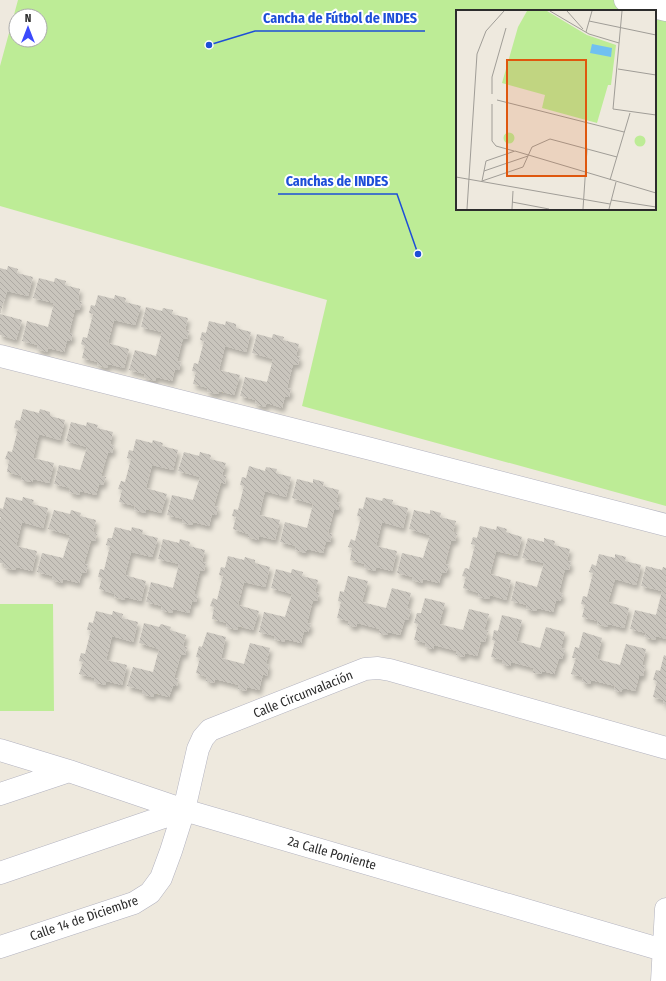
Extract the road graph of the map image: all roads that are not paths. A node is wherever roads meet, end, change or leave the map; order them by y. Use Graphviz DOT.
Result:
graph roads {
  1 [pos="625,0"];
  2 [pos="666,10"];
  3 [pos="0,356"];
  4 [pos="666,525"];
  5 [pos="666,748"];
  6 [pos="0,750"];
  7 [pos="69,771"];
  8 [pos="0,794"];
  9 [pos="184,810"];
  10 [pos="0,873"];
  11 [pos="666,909"];
  12 [pos="0,947"];
  13 [pos="665,951"];
  14 [pos="662,981"];
  1 -- 2 [label="street"];
  3 -- 4 [label="street"];
  5 -- 9 [label="street, Calle Circunvalación"];
  6 -- 7 [label="street"];
  7 -- 8 [label="street"];
  7 -- 9 [label="street"];
  9 -- 10 [label="street"];
  9 -- 12 [label="street, Calle 14 de Diciembre"];
  9 -- 13 [label="street, 2a Calle Poniente"];
  11 -- 13 [label="street"];
  13 -- 14 [label="street"];
}
